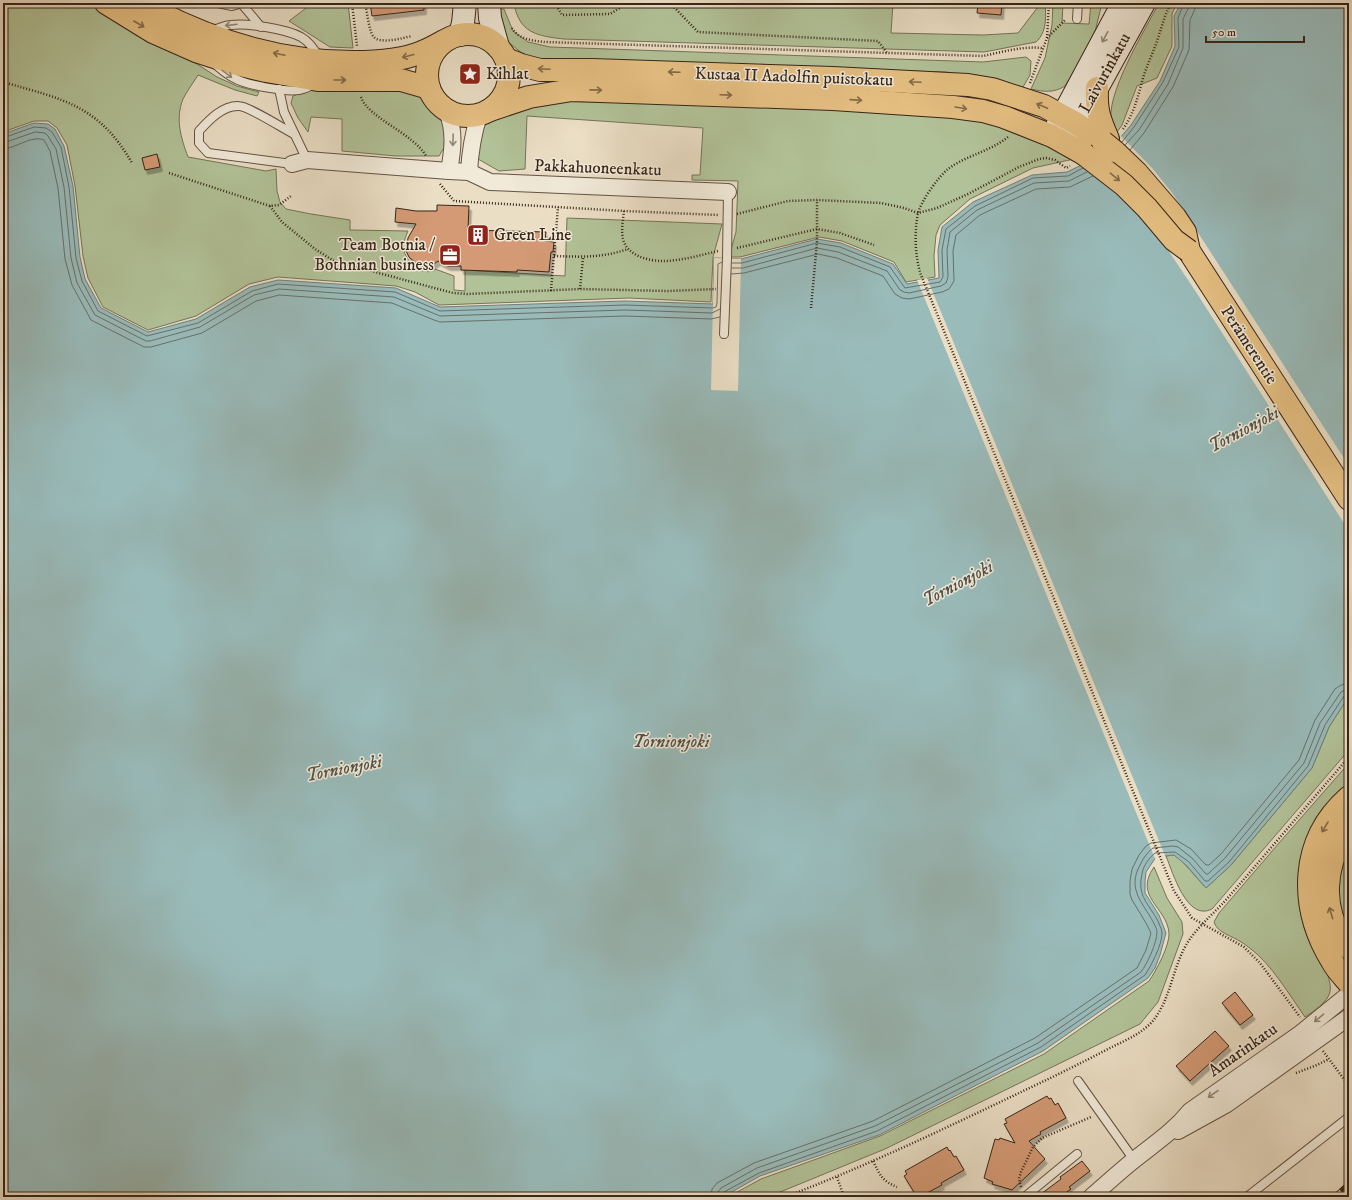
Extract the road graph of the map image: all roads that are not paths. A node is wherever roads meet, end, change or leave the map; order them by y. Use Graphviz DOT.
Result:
graph roads {
  1 [pos="106,3"];
  2 [pos="141,3"];
  3 [pos="218,3"];
  4 [pos="242,3"];
  5 [pos="465,3"];
  6 [pos="489,3"];
  7 [pos="1078,3"];
  8 [pos="1123,3"];
  9 [pos="1144,3"];
  10 [pos="1077,19"];
  11 [pos="261,27"];
  12 [pos="452,38"];
  13 [pos="199,42"];
  14 [pos="502,53"];
  15 [pos="320,70"];
  16 [pos="429,88"];
  17 [pos="1097,88"];
  18 [pos="279,89"];
  19 [pos="447,111"];
  20 [pos="485,112"];
  21 [pos="1070,120"];
  22 [pos="294,134"];
  23 [pos="1067,144"];
  24 [pos="1108,144"];
  25 [pos="299,162"];
  26 [pos="449,171"];
  27 [pos="469,172"];
  28 [pos="728,192"];
  29 [pos="1189,251"];
  30 [pos="724,334"];
  31 [pos="1349,499"];
  32 [pos="1349,797"];
  33 [pos="1349,826"];
  34 [pos="1349,948"];
  35 [pos="1349,982"];
  36 [pos="1349,994"];
  37 [pos="1349,1018"];
  38 [pos="1078,1081"];
  39 [pos="1349,1116"];
  40 [pos="1161,1141"];
  41 [pos="1076,1154"];
  42 [pos="1134,1160"];
  43 [pos="1028,1196"];
  44 [pos="1091,1197"];
  45 [pos="1247,1197"];
  1 -- 13 [label="highway, one-way"];
  2 -- 13 [label="highway"];
  3 -- 4 [label="lane"];
  4 -- 11 [label="lane"];
  5 -- 12 [label="street"];
  6 -- 14 [label="street"];
  7 -- 10 [label="lane"];
  8 -- 21 [label="street, Laivurinkatu, one-way"];
  9 -- 17 [label="street, Laivurinkatu"];
  11 -- 13 [label="lane, one-way"];
  11 -- 15 [label="lane"];
  12 -- 14 [label="highway"];
  12 -- 15 [label="highway, one-way"];
  12 -- 16 [label="highway"];
  13 -- 15 [label="highway"];
  13 -- 18 [label="lane, one-way"];
  14 -- 20 [label="highway"];
  21 -- 14 [label="highway, Kustaa II Aadolfin puistokatu, one-way"];
  15 -- 16 [label="highway, one-way"];
  15 -- 18 [label="lane"];
  16 -- 19 [label="highway"];
  17 -- 21 [label="street, Laivurinkatu"];
  17 -- 24 [label="highway"];
  18 -- 22 [label="lane"];
  19 -- 20 [label="highway"];
  19 -- 26 [label="street, one-way"];
  20 -- 23 [label="highway, Kustaa II Aadolfin puistokatu, one-way"];
  20 -- 27 [label="street"];
  21 -- 23 [label="street, Laivurinkatu"];
  21 -- 24 [label="highway, Perämerentie"];
  22 -- 25 [label="lane"];
  22 -- 25 [label="lane"];
  23 -- 29 [label="highway, Perämerentie, one-way, bridge"];
  24 -- 29 [label="highway, Perämerentie"];
  25 -- 26 [label="street, Pakkahuoneenkatu"];
  26 -- 27 [label="street, Pakkahuoneenkatu"];
  27 -- 28 [label="street, Pakkahuoneenkatu"];
  28 -- 30 [label="lane"];
  29 -- 31 [label="highway, Perämerentie"];
  32 -- 35 [label="highway, one-way"];
  34 -- 33 [label="highway, one-way"];
  36 -- 40 [label="street, Amarinkatu, one-way"];
  37 -- 40 [label="street, Amarinkatu"];
  38 -- 42 [label="lane"];
  39 -- 45 [label="lane"];
  40 -- 42 [label="street, Amarinkatu"];
  41 -- 43 [label="lane"];
  42 -- 44 [label="street, Amarinkatu"];
}
